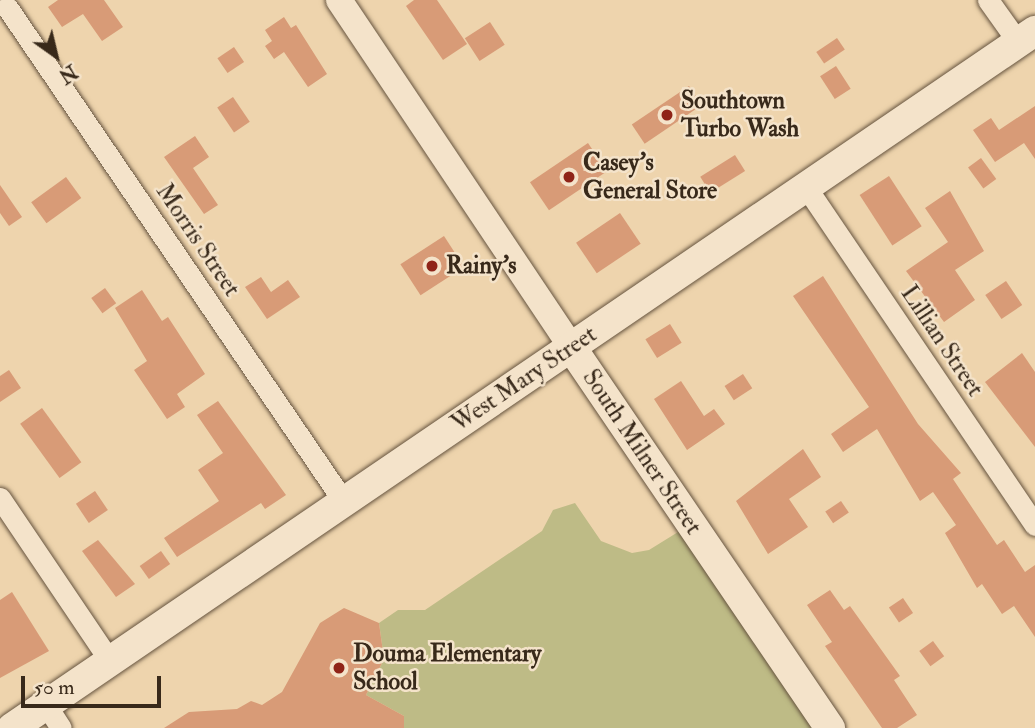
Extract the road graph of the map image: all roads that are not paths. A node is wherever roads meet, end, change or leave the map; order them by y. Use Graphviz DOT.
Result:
graph roads {
  1 [pos="339,0"];
  2 [pos="988,0"];
  3 [pos="7,7"];
  4 [pos="1027,37"];
  5 [pos="806,187"];
  6 [pos="571,347"];
  7 [pos="0,498"];
  8 [pos="344,502"];
  9 [pos="1035,525"];
  10 [pos="110,661"];
  11 [pos="53,717"];
  12 [pos="12,728"];
  13 [pos="830,728"];
  1 -- 6 [label="street, South Milner Street"];
  2 -- 4 [label="street"];
  3 -- 8 [label="street, Morris Street"];
  4 -- 5 [label="main road, West Mary Street"];
  5 -- 6 [label="main road, West Mary Street"];
  5 -- 9 [label="street, Lillian Street"];
  6 -- 8 [label="main road, West Mary Street"];
  6 -- 13 [label="main road, South Milner Street"];
  7 -- 10 [label="street"];
  8 -- 10 [label="main road, West Mary Street"];
  10 -- 11 [label="main road, West Mary Street"];
  11 -- 12 [label="main road, West Mary Street"];
}
